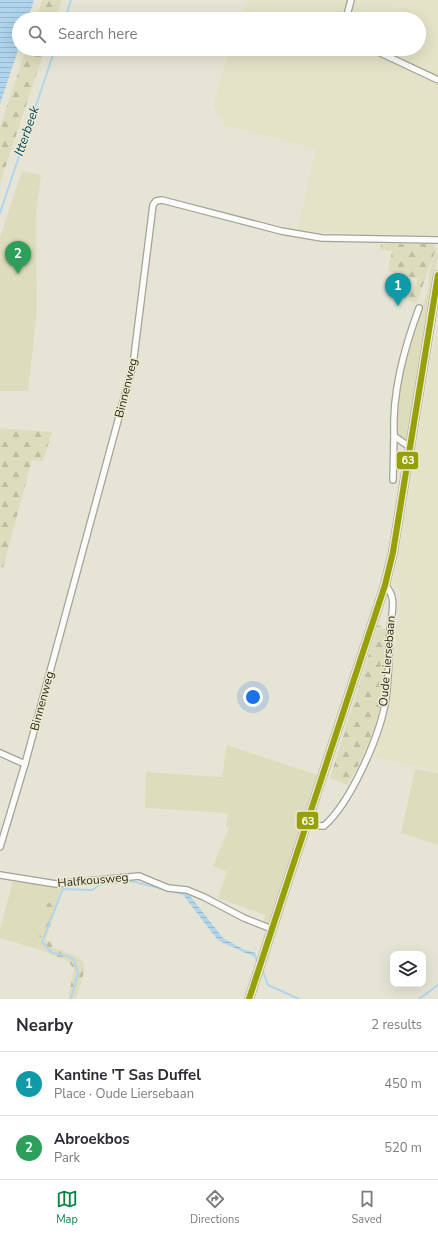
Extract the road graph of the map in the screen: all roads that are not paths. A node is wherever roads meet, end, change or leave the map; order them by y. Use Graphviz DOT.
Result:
graph roads {
  1 [pos="351,0"];
  2 [pos="348,12"];
  3 [pos="387,56"];
  4 [pos="438,80"];
  5 [pos="438,240"];
  6 [pos="438,275"];
  7 [pos="419,308"];
  8 [pos="394,436"];
  9 [pos="411,448"];
  10 [pos="393,480"];
  11 [pos="385,585"];
  12 [pos="0,752"];
  13 [pos="26,764"];
  14 [pos="306,825"];
  15 [pos="0,847"];
  16 [pos="0,875"];
  17 [pos="272,930"];
  18 [pos="249,999"];
  1 -- 2 [label="street"];
  3 -- 4 [label="street"];
  5 -- 13 [label="street, Binnenweg"];
  6 -- 9 [label="main road, Oude Liersebaan"];
  7 -- 8 [label="street"];
  8 -- 9 [label="street"];
  8 -- 10 [label="street"];
  9 -- 11 [label="main road, Oude Liersebaan"];
  11 -- 14 [label="main road, Oude Liersebaan"];
  11 -- 14 [label="street, Oude Liersebaan"];
  12 -- 13 [label="street"];
  13 -- 15 [label="street, Binnenweg"];
  14 -- 17 [label="main road, Oude Liersebaan"];
  16 -- 17 [label="street, Halfkousweg"];
  17 -- 18 [label="main road, Oude Liersebaan"];
}
